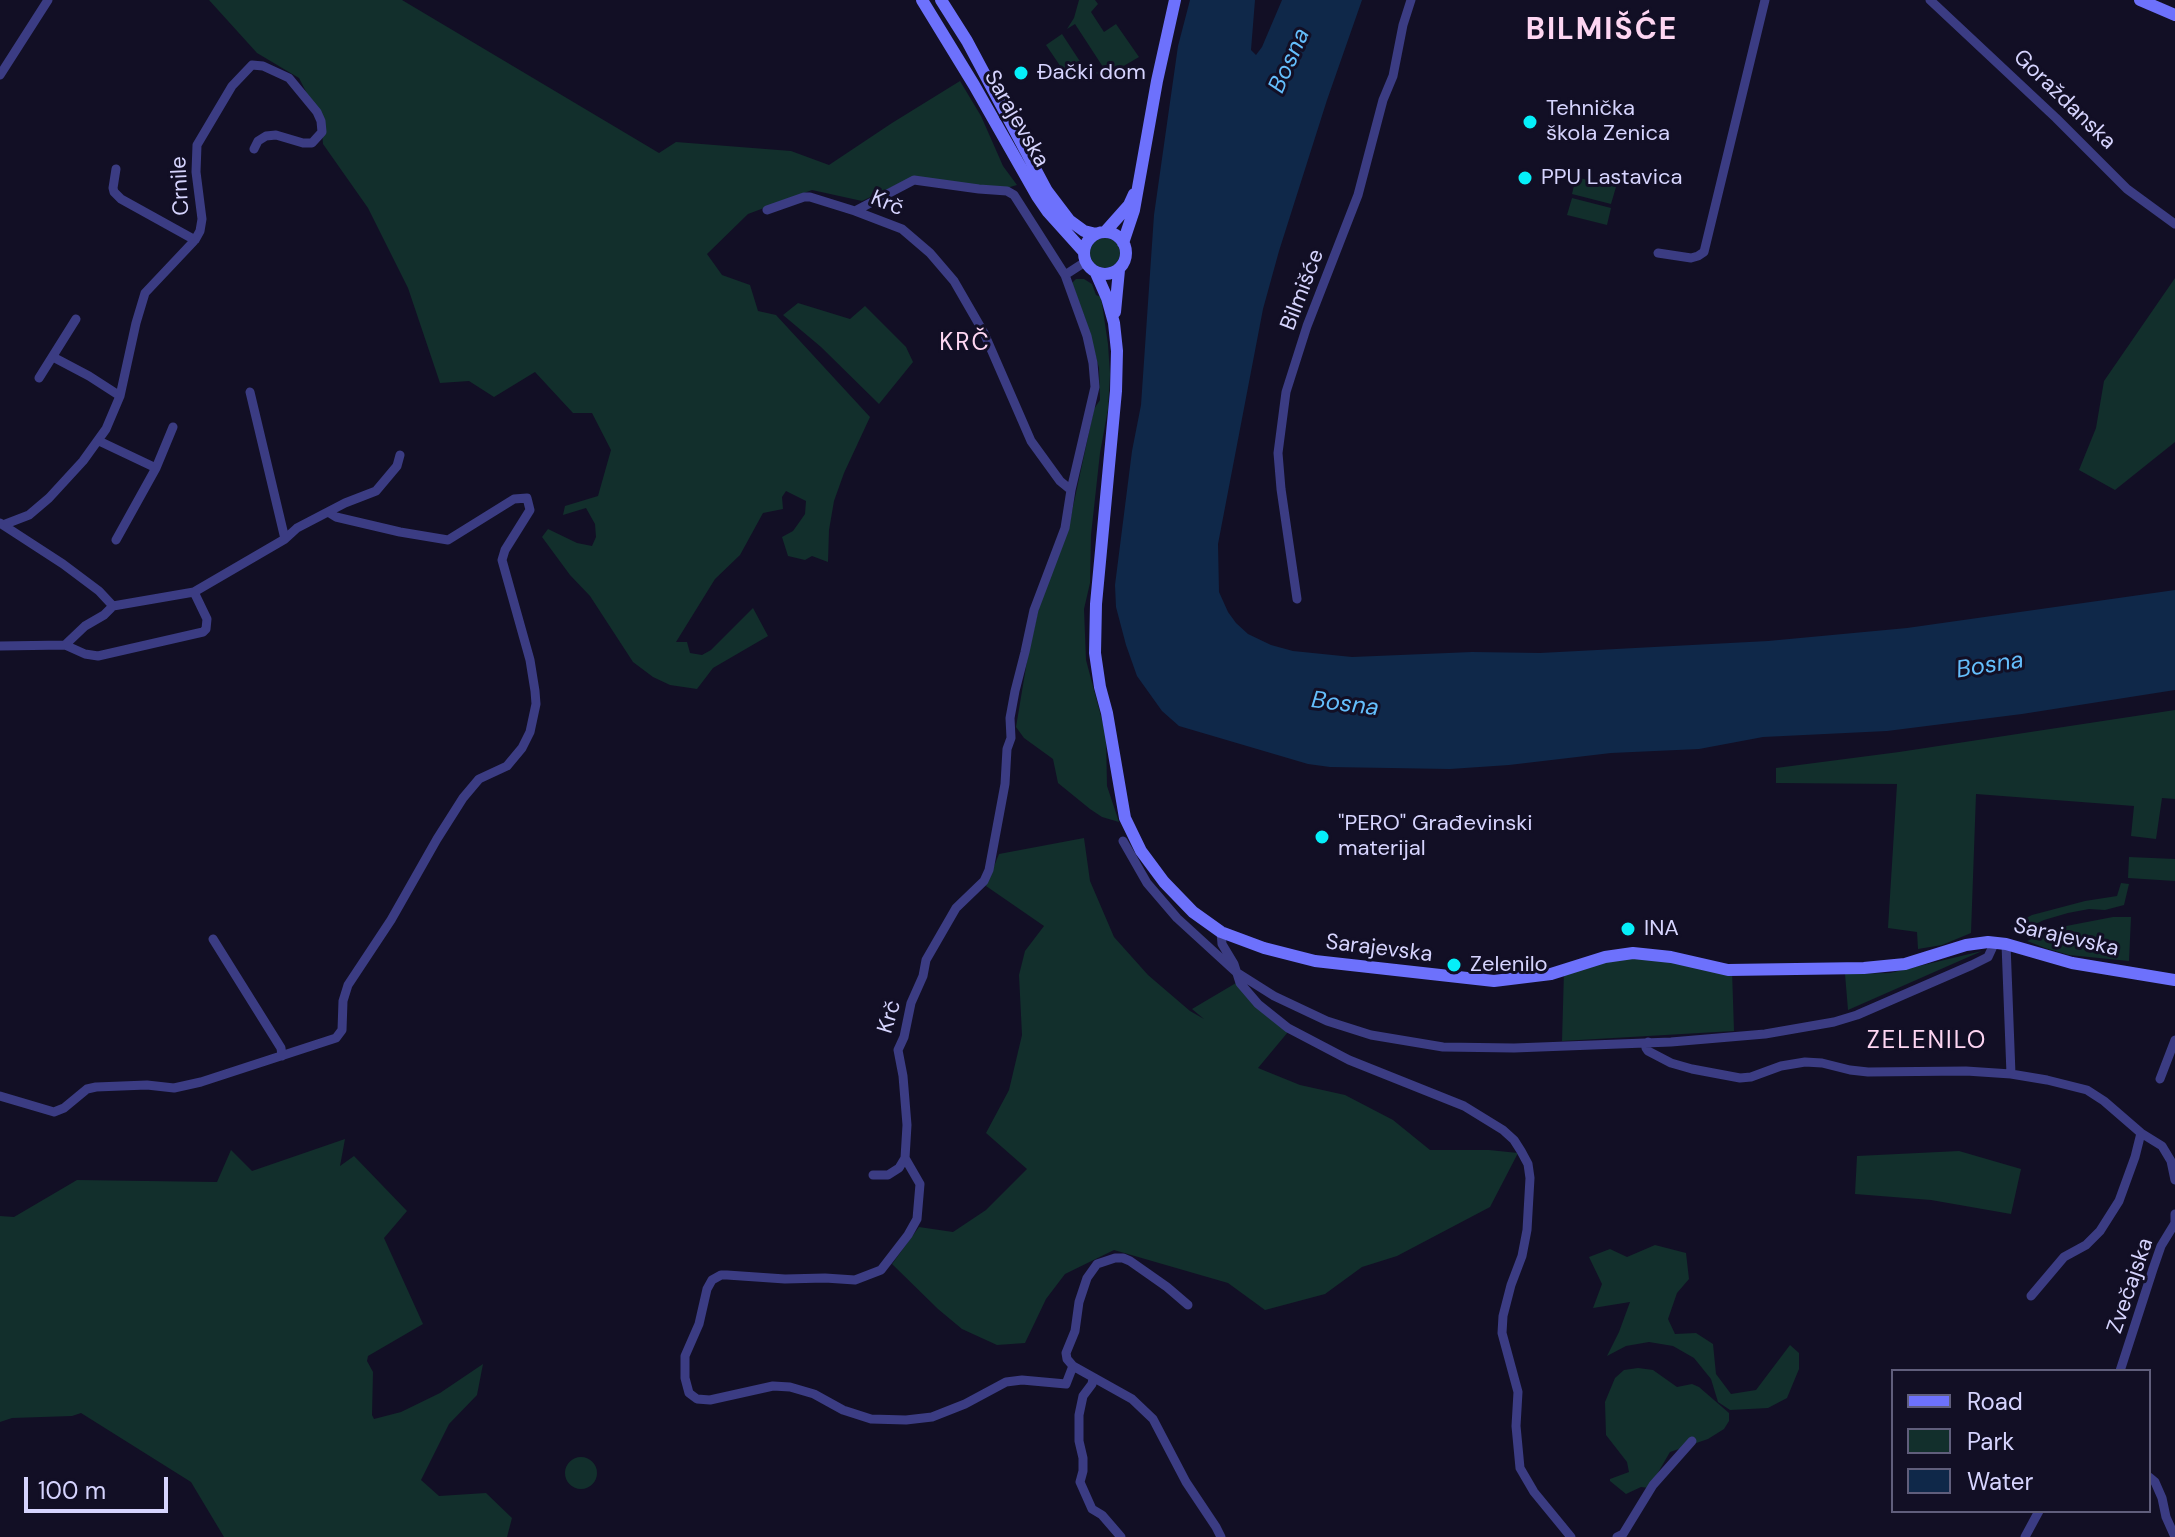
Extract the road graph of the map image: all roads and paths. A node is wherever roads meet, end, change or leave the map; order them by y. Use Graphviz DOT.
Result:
graph roads {
  1 [pos="48,0"];
  2 [pos="922,0"];
  3 [pos="941,0"];
  4 [pos="1175,0"];
  5 [pos="1411,0"];
  6 [pos="1765,0"];
  7 [pos="1930,0"];
  8 [pos="2140,0"];
  9 [pos="2175,15"];
  10 [pos="0,75"];
  11 [pos="254,149"];
  12 [pos="116,169"];
  13 [pos="1139,184"];
  14 [pos="767,210"];
  15 [pos="855,211"];
  16 [pos="2175,224"];
  17 [pos="1100,233"];
  18 [pos="195,240"];
  19 [pos="1123,243"];
  20 [pos="1658,253"];
  21 [pos="1085,257"];
  22 [pos="1119,270"];
  23 [pos="1096,273"];
  24 [pos="1065,275"];
  25 [pos="76,319"];
  26 [pos="1114,323"];
  27 [pos="53,357"];
  28 [pos="39,378"];
  29 [pos="250,392"];
  30 [pos="120,396"];
  31 [pos="173,427"];
  32 [pos="99,441"];
  33 [pos="400,455"];
  34 [pos="156,468"];
  35 [pos="1071,490"];
  36 [pos="328,512"];
  37 [pos="1,524"];
  38 [pos="285,539"];
  39 [pos="116,540"];
  40 [pos="194,592"];
  41 [pos="1297,599"];
  42 [pos="113,606"];
  43 [pos="65,645"];
  44 [pos="0,646"];
  45 [pos="1123,841"];
  46 [pos="1221,932"];
  47 [pos="213,939"];
  48 [pos="2001,943"];
  49 [pos="1236,972"];
  50 [pos="2175,980"];
  51 [pos="2175,1040"];
  52 [pos="1648,1042"];
  53 [pos="282,1056"];
  54 [pos="2011,1074"];
  55 [pos="2160,1079"];
  56 [pos="0,1096"];
  57 [pos="2141,1133"];
  58 [pos="2162,1146"];
  59 [pos="2175,1151"];
  60 [pos="905,1158"];
  61 [pos="873,1175"];
  62 [pos="2175,1180"];
  63 [pos="2175,1214"];
  64 [pos="2031,1296"];
  65 [pos="1188,1305"];
  66 [pos="1073,1366"];
  67 [pos="2121,1369"];
  68 [pos="1093,1378"];
  69 [pos="1692,1441"];
  70 [pos="2151,1479"];
  71 [pos="2038,1513"];
  72 [pos="1121,1537"];
  73 [pos="1221,1537"];
  74 [pos="1571,1537"];
  75 [pos="1617,1537"];
  76 [pos="2025,1537"];
  77 [pos="2175,1537"];
  1 -- 10 [label="street"];
  2 -- 21 [label="main road, Sarajevska"];
  3 -- 17 [label="main road, Sarajevska"];
  4 -- 13 [label="main road"];
  5 -- 41 [label="street, Bilmišće"];
  6 -- 20 [label="street"];
  7 -- 16 [label="street, Goraždanska"];
  8 -- 9 [label="main road"];
  11 -- 18 [label="street, Crnile"];
  12 -- 18 [label="street"];
  13 -- 17 [label="main road"];
  13 -- 19 [label="main road"];
  14 -- 15 [label="street"];
  15 -- 24 [label="street, Krč"];
  15 -- 35 [label="street, Krč"];
  17 -- 19 [label="main road"];
  17 -- 21 [label="main road"];
  18 -- 30 [label="street, Crnile"];
  19 -- 22 [label="main road"];
  21 -- 23 [label="main road"];
  21 -- 24 [label="street"];
  22 -- 23 [label="main road"];
  22 -- 26 [label="main road, Sarajevska"];
  23 -- 26 [label="main road, Sarajevska"];
  24 -- 35 [label="street, Krč"];
  25 -- 27 [label="street"];
  26 -- 46 [label="main road, Sarajevska"];
  27 -- 28 [label="street"];
  27 -- 30 [label="street"];
  29 -- 38 [label="street"];
  30 -- 32 [label="street, Crnile"];
  31 -- 34 [label="street"];
  32 -- 34 [label="street"];
  32 -- 37 [label="street, Crnile"];
  33 -- 36 [label="street"];
  34 -- 39 [label="street"];
  35 -- 60 [label="street, Krč"];
  36 -- 38 [label="street"];
  36 -- 53 [label="street"];
  37 -- 42 [label="street"];
  38 -- 40 [label="street"];
  40 -- 42 [label="street"];
  40 -- 43 [label="street"];
  42 -- 43 [label="street"];
  43 -- 44 [label="street"];
  45 -- 49 [label="street"];
  46 -- 48 [label="main road, Sarajevska"];
  46 -- 49 [label="street"];
  47 -- 53 [label="street"];
  48 -- 50 [label="main road, Sarajevska"];
  48 -- 52 [label="street"];
  48 -- 54 [label="street"];
  49 -- 52 [label="street"];
  49 -- 74 [label="street"];
  51 -- 55 [label="street"];
  52 -- 54 [label="street"];
  53 -- 56 [label="street"];
  54 -- 57 [label="street"];
  57 -- 58 [label="street"];
  57 -- 64 [label="street"];
  58 -- 59 [label="street"];
  58 -- 62 [label="street"];
  60 -- 61 [label="street"];
  60 -- 66 [label="street, Krč"];
  63 -- 67 [label="street, Zvečajska"];
  65 -- 66 [label="street"];
  66 -- 68 [label="street"];
  68 -- 72 [label="street"];
  68 -- 73 [label="street"];
  69 -- 75 [label="street"];
  70 -- 77 [label="street"];
  71 -- 76 [label="street"];
}
